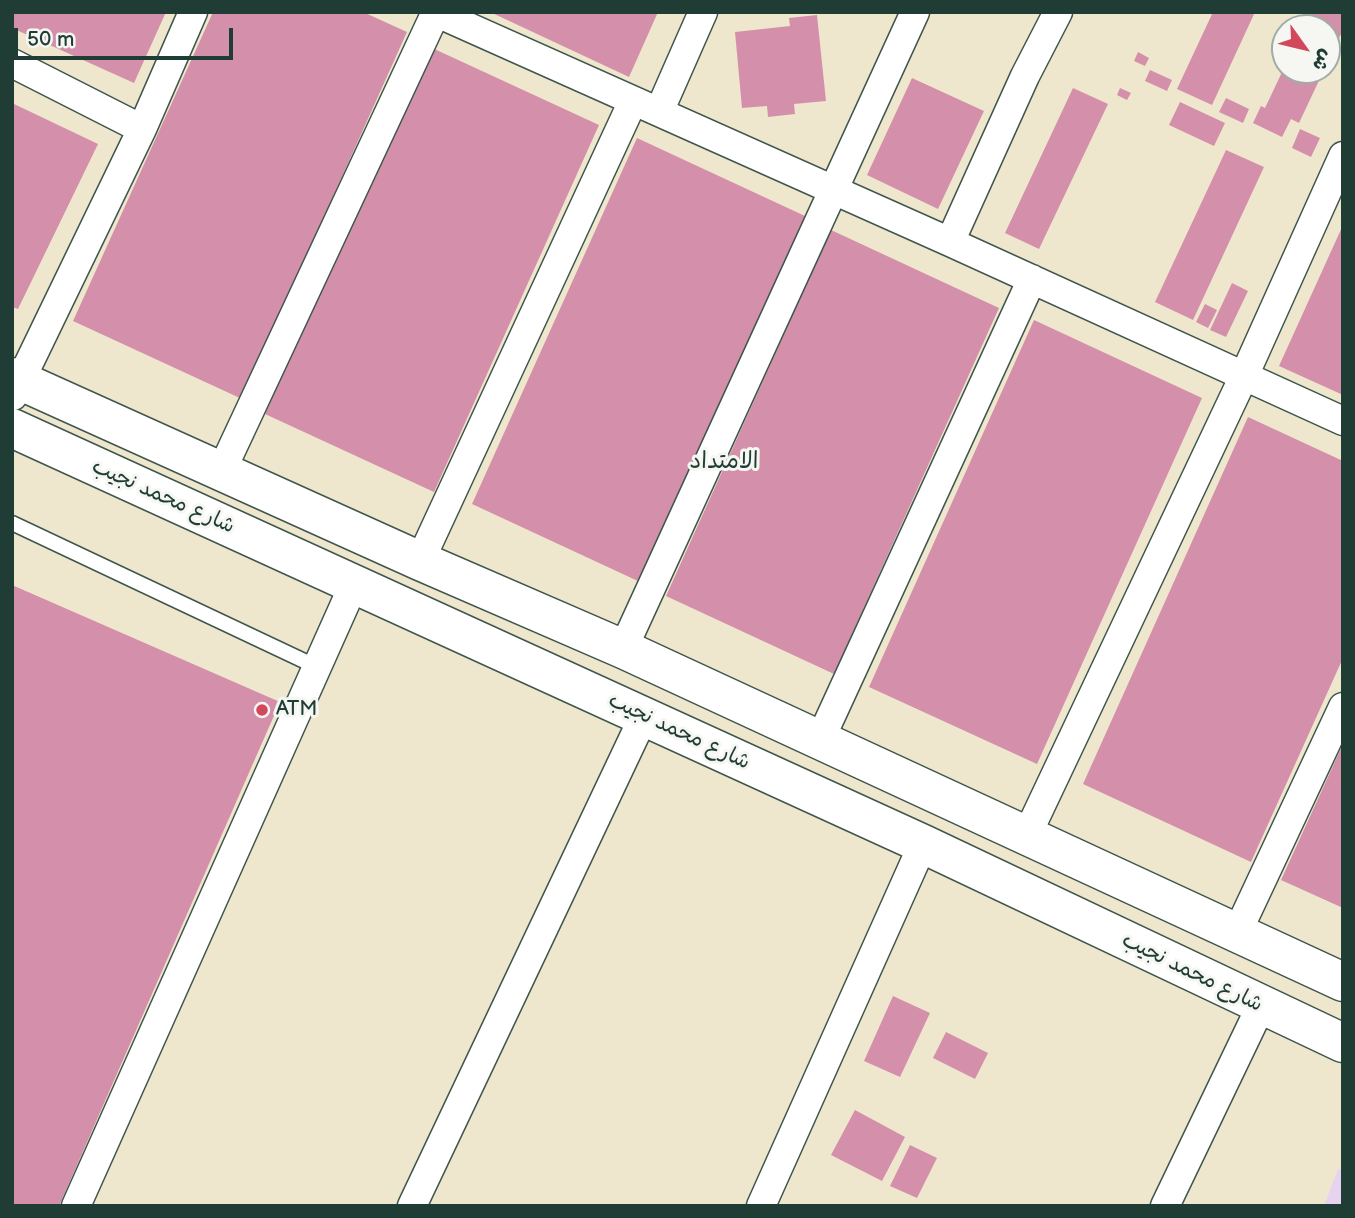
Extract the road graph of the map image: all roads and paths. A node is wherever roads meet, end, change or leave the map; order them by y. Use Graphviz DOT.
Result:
graph roads {
  1 [pos="193,12"];
  2 [pos="436,12"];
  3 [pos="703,12"];
  4 [pos="915,12"];
  5 [pos="1058,12"];
  6 [pos="12,63"];
  7 [pos="646,107"];
  8 [pos="142,129"];
  9 [pos="1343,156"];
  10 [pos="834,190"];
  11 [pos="950,242"];
  12 [pos="1032,279"];
  13 [pos="1244,376"];
  14 [pos="15,385"];
  15 [pos="1343,421"];
  16 [pos="12,428"];
  17 [pos="221,472"];
  18 [pos="12,523"];
  19 [pos="420,561"];
  20 [pos="354,584"];
  21 [pos="622,649"];
  22 [pos="317,667"];
  23 [pos="1343,707"];
  24 [pos="643,716"];
  25 [pos="820,740"];
  26 [pos="1027,835"];
  27 [pos="923,844"];
  28 [pos="1237,933"];
  29 [pos="1343,982"];
  30 [pos="1261,1006"];
  31 [pos="1343,1043"];
  32 [pos="76,1206"];
  33 [pos="412,1206"];
  34 [pos="761,1206"];
  35 [pos="1165,1206"];
  1 -- 8 [label="street"];
  2 -- 7 [label="street"];
  2 -- 17 [label="street"];
  3 -- 7 [label="street"];
  4 -- 10 [label="street"];
  5 -- 11 [label="street"];
  6 -- 8 [label="street"];
  7 -- 10 [label="street"];
  7 -- 19 [label="street"];
  8 -- 14 [label="street"];
  9 -- 13 [label="street"];
  10 -- 11 [label="street"];
  10 -- 21 [label="street"];
  11 -- 12 [label="street"];
  12 -- 13 [label="street"];
  12 -- 25 [label="street"];
  13 -- 15 [label="street"];
  13 -- 26 [label="street"];
  14 -- 17 [label="main road"];
  16 -- 20 [label="main road, شارع محمد نجيب"];
  17 -- 19 [label="main road"];
  18 -- 22 [label="lane"];
  19 -- 21 [label="main road"];
  20 -- 22 [label="street"];
  20 -- 24 [label="main road, شارع محمد نجيب"];
  21 -- 25 [label="main road"];
  22 -- 32 [label="street"];
  23 -- 28 [label="street"];
  24 -- 27 [label="main road, شارع محمد نجيب"];
  24 -- 33 [label="street"];
  25 -- 26 [label="main road"];
  26 -- 28 [label="main road"];
  27 -- 30 [label="main road, شارع محمد نجيب"];
  27 -- 34 [label="street"];
  28 -- 29 [label="main road"];
  30 -- 31 [label="main road, شارع محمد نجيب"];
  30 -- 35 [label="street"];
}
